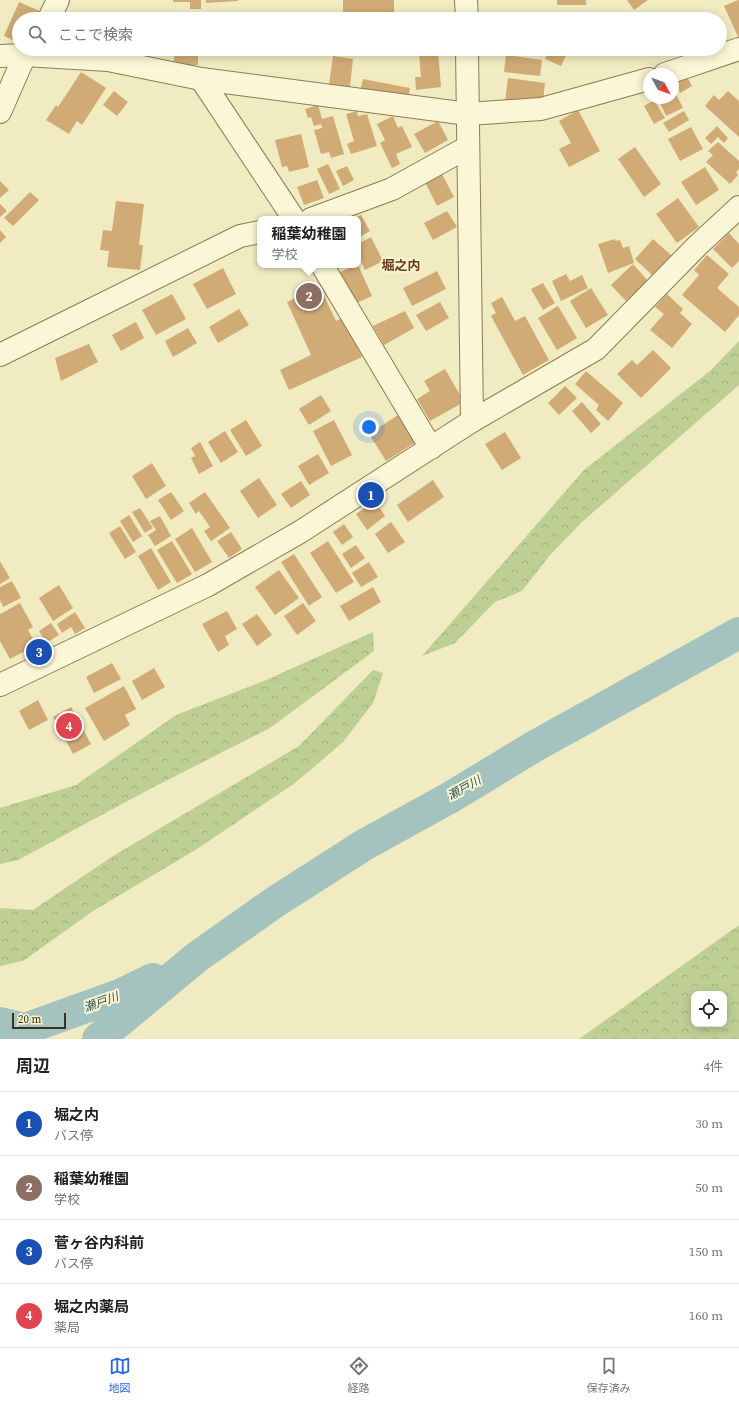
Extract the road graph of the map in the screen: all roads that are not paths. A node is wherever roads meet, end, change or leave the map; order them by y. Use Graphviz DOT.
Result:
graph roads {
  1 [pos="58,0"];
  2 [pos="466,0"];
  3 [pos="52,12"];
  4 [pos="467,12"];
  5 [pos="739,49"];
  6 [pos="727,53"];
  7 [pos="12,54"];
  8 [pos="0,56"];
  9 [pos="25,56"];
  10 [pos="68,56"];
  11 [pos="467,56"];
  12 [pos="718,56"];
  13 [pos="679,69"];
  14 [pos="201,79"];
  15 [pos="643,81"];
  16 [pos="0,112"];
  17 [pos="468,114"];
  18 [pos="468,147"];
  19 [pos="739,207"];
  20 [pos="292,216"];
  21 [pos="319,216"];
  22 [pos="257,233"];
  23 [pos="324,268"];
  24 [pos="0,355"];
  25 [pos="472,421"];
  26 [pos="431,448"];
  27 [pos="0,685"];
  1 -- 3 [label="street"];
  2 -- 4 [label="street"];
  5 -- 6 [label="street"];
  7 -- 8 [label="street"];
  9 -- 16 [label="street"];
  10 -- 14 [label="street"];
  11 -- 17 [label="street"];
  12 -- 13 [label="street"];
  14 -- 17 [label="street"];
  14 -- 20 [label="street"];
  15 -- 17 [label="street"];
  17 -- 18 [label="street"];
  18 -- 21 [label="street"];
  18 -- 25 [label="street"];
  19 -- 25 [label="street"];
  22 -- 24 [label="street"];
  23 -- 26 [label="street"];
  25 -- 26 [label="street"];
  26 -- 27 [label="street"];
}
